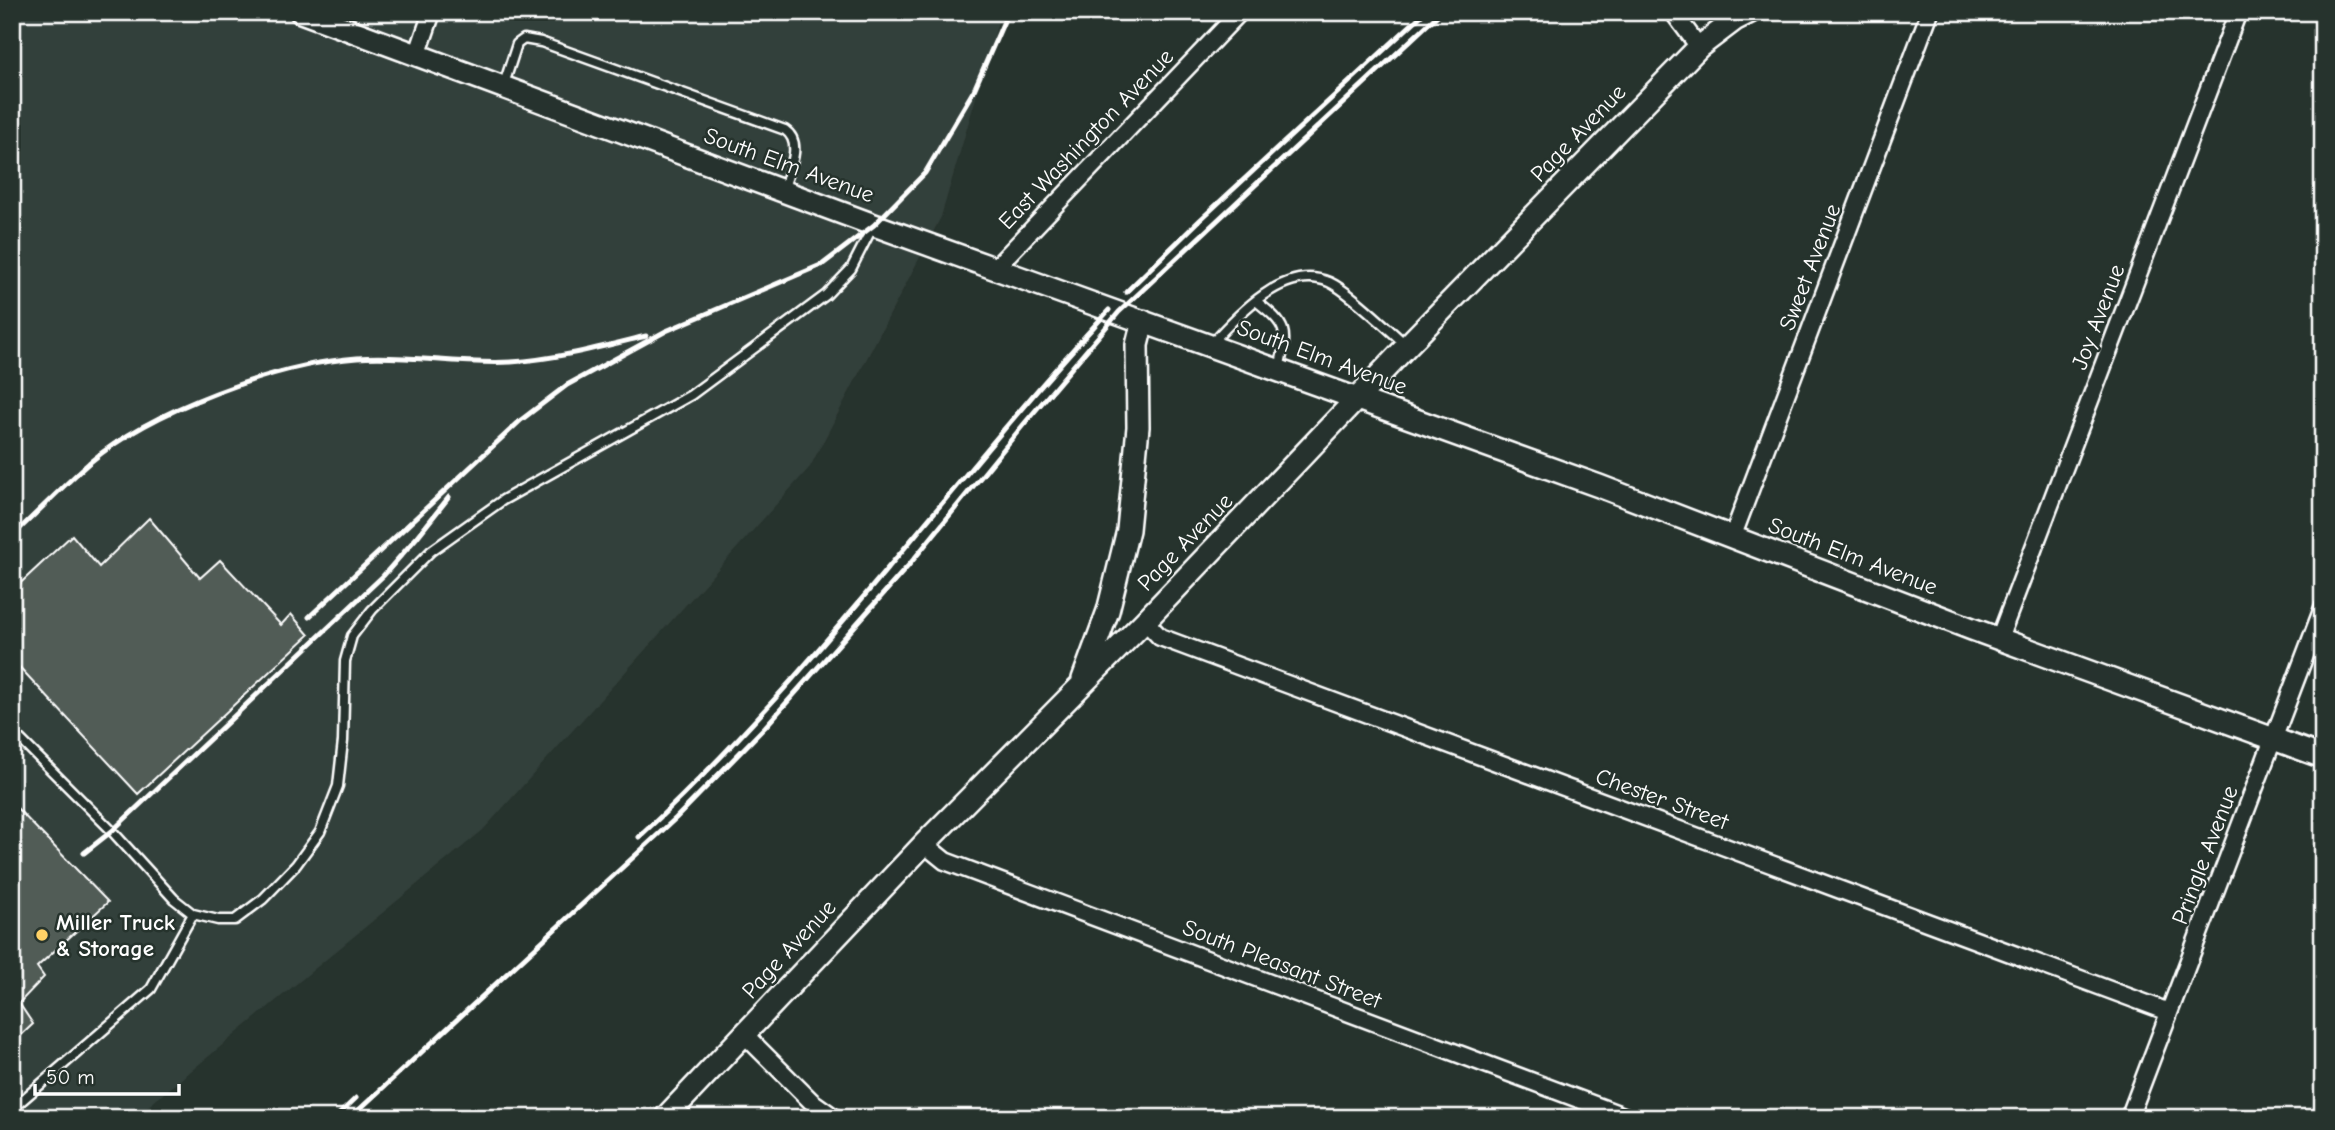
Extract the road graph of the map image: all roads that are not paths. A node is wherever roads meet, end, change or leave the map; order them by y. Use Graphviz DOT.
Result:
graph roads {
  1 [pos="301,12"];
  2 [pos="432,12"];
  3 [pos="1240,12"];
  4 [pos="1673,12"];
  5 [pos="1750,12"];
  6 [pos="1930,12"];
  7 [pos="2238,12"];
  8 [pos="1699,47"];
  9 [pos="417,56"];
  10 [pos="503,87"];
  11 [pos="783,191"];
  12 [pos="874,225"];
  13 [pos="995,268"];
  14 [pos="1256,301"];
  15 [pos="1143,321"];
  16 [pos="1210,345"];
  17 [pos="1407,346"];
  18 [pos="1279,369"];
  19 [pos="1359,398"];
  20 [pos="1732,538"];
  21 [pos="2323,608"];
  22 [pos="1145,621"];
  23 [pos="1999,639"];
  24 [pos="1080,688"];
  25 [pos="12,731"];
  26 [pos="2274,739"];
  27 [pos="2323,757"];
  28 [pos="925,844"];
  29 [pos="193,914"];
  30 [pos="2169,1012"];
  31 [pos="744,1034"];
  32 [pos="12,1109"];
  33 [pos="665,1118"];
  34 [pos="835,1118"];
  35 [pos="1629,1118"];
  36 [pos="2129,1118"];
  1 -- 9 [label="street, South Elm Avenue"];
  2 -- 9 [label="street"];
  3 -- 13 [label="street, East Washington Avenue"];
  4 -- 8 [label="street"];
  5 -- 8 [label="street, Page Avenue"];
  6 -- 20 [label="street, Sweet Avenue"];
  7 -- 23 [label="street, Joy Avenue"];
  8 -- 17 [label="street, Page Avenue"];
  9 -- 10 [label="street, South Elm Avenue"];
  10 -- 11 [label="street, South Elm Avenue"];
  10 -- 11 [label="lane"];
  11 -- 12 [label="street, South Elm Avenue"];
  12 -- 13 [label="street, South Elm Avenue"];
  12 -- 29 [label="lane"];
  13 -- 15 [label="street, South Elm Avenue"];
  14 -- 16 [label="lane"];
  14 -- 17 [label="lane"];
  14 -- 18 [label="lane"];
  15 -- 16 [label="street, South Elm Avenue"];
  15 -- 24 [label="street"];
  16 -- 18 [label="street, South Elm Avenue"];
  17 -- 19 [label="street, Page Avenue"];
  18 -- 19 [label="street, South Elm Avenue"];
  19 -- 20 [label="street, South Elm Avenue"];
  19 -- 22 [label="street, Page Avenue"];
  20 -- 23 [label="street, South Elm Avenue"];
  21 -- 26 [label="street, Pringle Avenue"];
  22 -- 24 [label="street, Page Avenue"];
  22 -- 30 [label="street, Chester Street"];
  23 -- 26 [label="street, South Elm Avenue"];
  24 -- 28 [label="street, Page Avenue"];
  25 -- 29 [label="lane"];
  26 -- 27 [label="street, South Elm Avenue"];
  26 -- 30 [label="street, Pringle Avenue"];
  28 -- 31 [label="street, Page Avenue"];
  28 -- 35 [label="street, South Pleasant Street"];
  29 -- 32 [label="lane"];
  30 -- 36 [label="street, Pringle Avenue"];
  31 -- 33 [label="street, Page Avenue"];
  31 -- 34 [label="street"];
}
